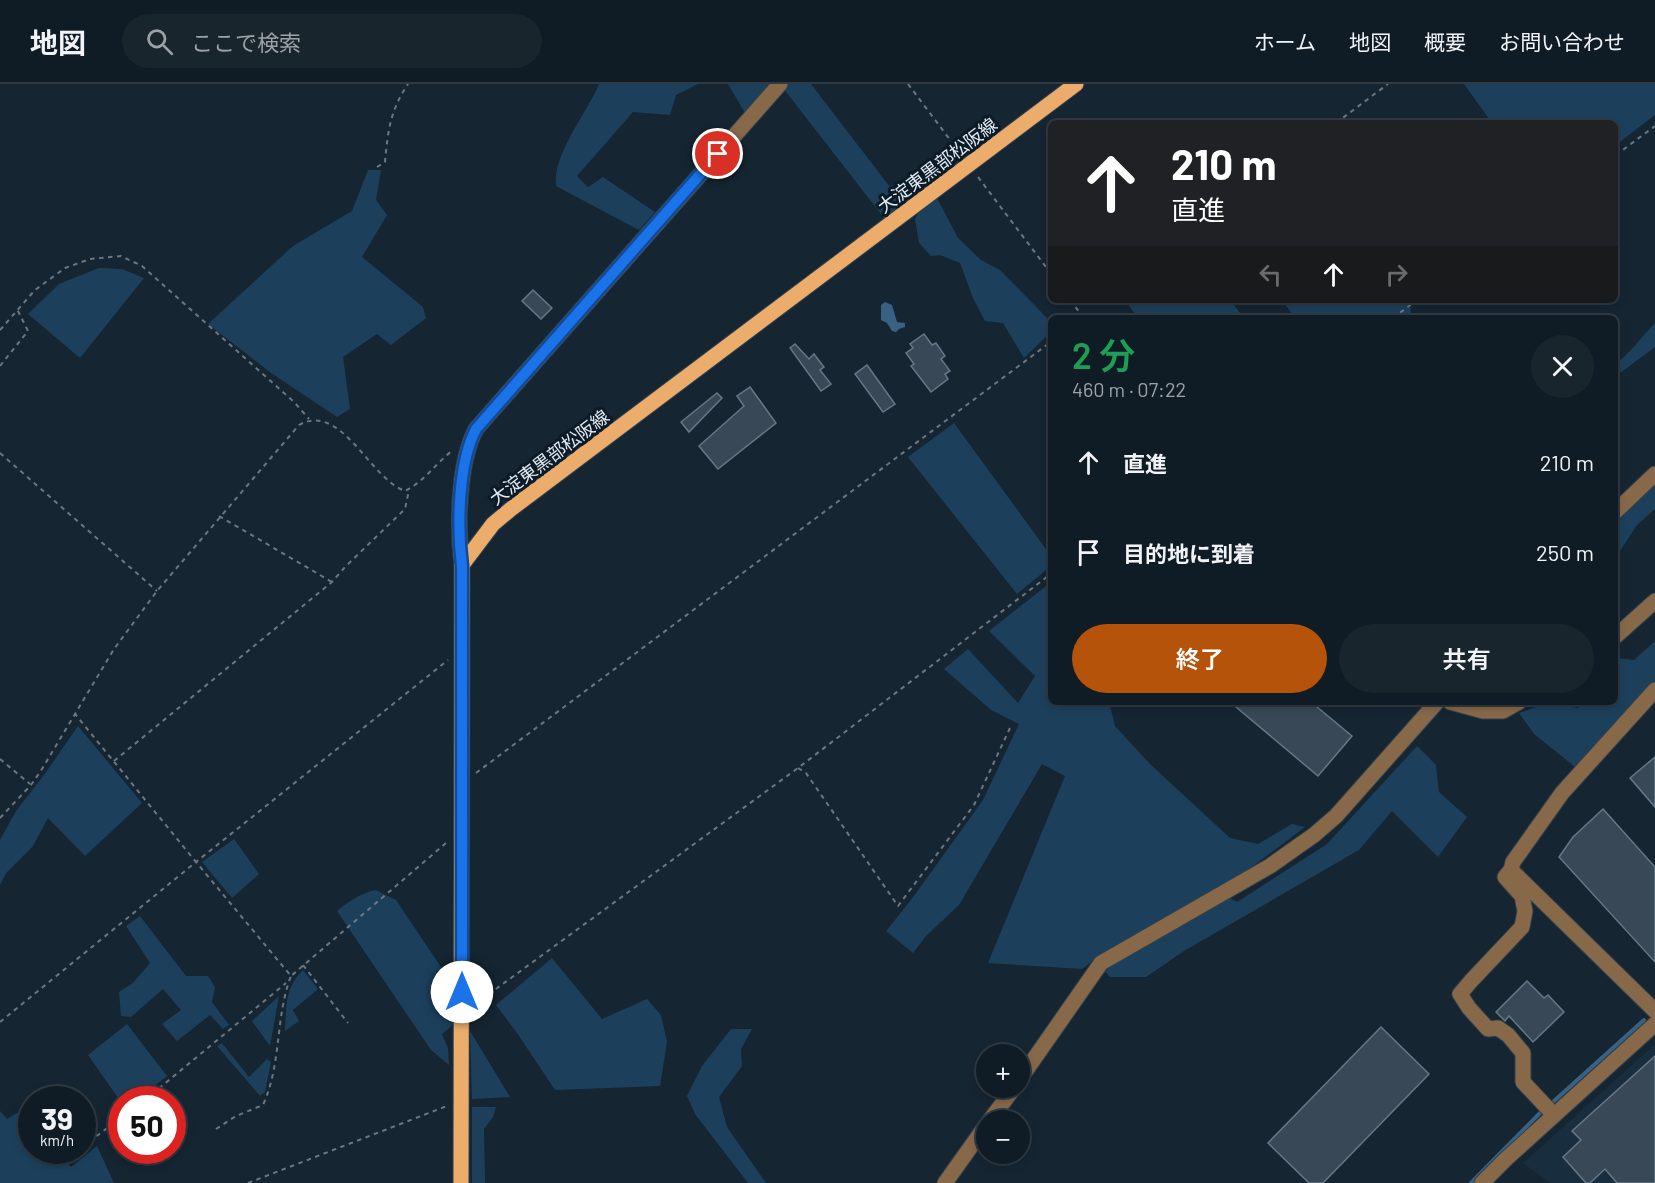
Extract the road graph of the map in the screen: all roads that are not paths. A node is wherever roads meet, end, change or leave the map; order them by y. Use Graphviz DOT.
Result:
graph roads {
  1 [pos="780,84"];
  2 [pos="1076,84"];
  3 [pos="1655,474"];
  4 [pos="1618,509"];
  5 [pos="462,566"];
  6 [pos="1655,601"];
  7 [pos="1618,634"];
  8 [pos="1655,690"];
  9 [pos="1434,705"];
  10 [pos="1461,705"];
  11 [pos="1514,705"];
  12 [pos="1511,870"];
  13 [pos="1655,1011"];
  14 [pos="1655,1024"];
  15 [pos="1030,1065"];
  16 [pos="1554,1115"];
  17 [pos="976,1139"];
  18 [pos="461,1183"];
  19 [pos="945,1183"];
  20 [pos="1482,1183"];
  1 -- 5 [label="street"];
  2 -- 5 [label="main road, 大淀東黒部松阪線"];
  3 -- 4 [label="street"];
  5 -- 18 [label="main road"];
  6 -- 7 [label="street"];
  8 -- 12 [label="street"];
  9 -- 15 [label="street"];
  10 -- 11 [label="street"];
  12 -- 13 [label="street"];
  12 -- 16 [label="street"];
  14 -- 16 [label="street"];
  16 -- 20 [label="street"];
  17 -- 19 [label="street"];
}
